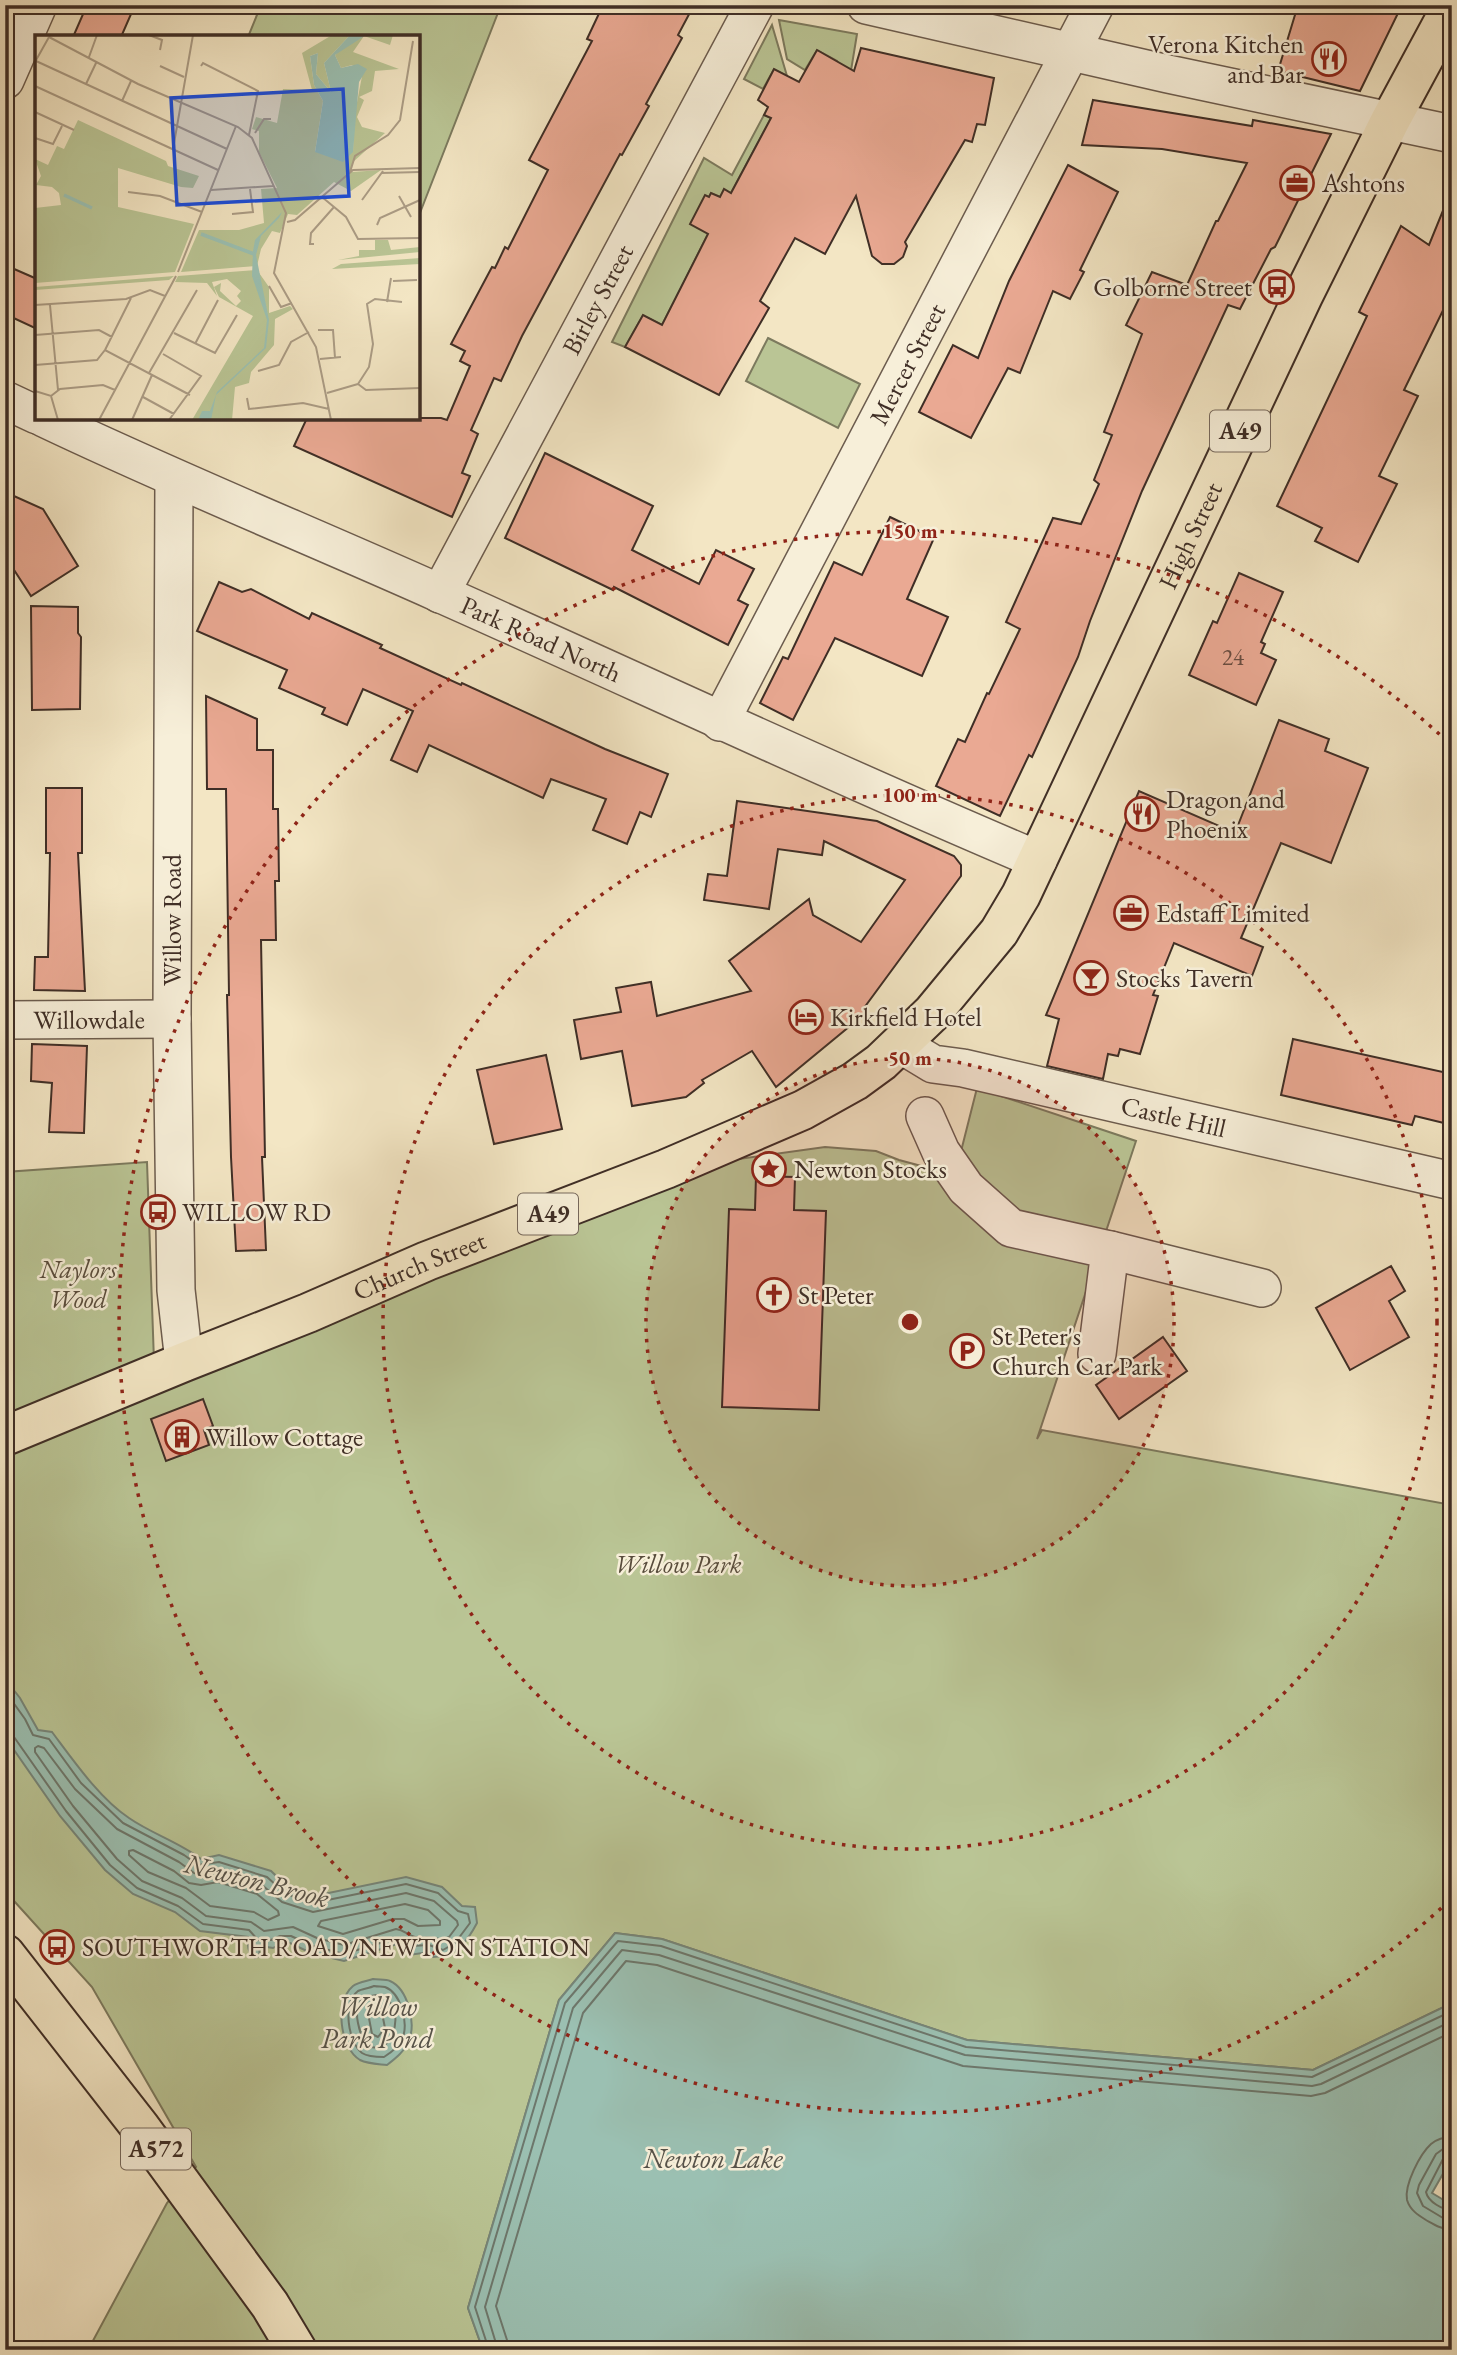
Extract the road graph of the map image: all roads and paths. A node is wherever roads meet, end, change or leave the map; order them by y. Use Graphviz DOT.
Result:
graph roads {
  1 [pos="38,5"];
  2 [pos="755,5"];
  3 [pos="866,5"];
  4 [pos="1095,5"];
  5 [pos="1452,6"];
  6 [pos="1070,51"];
  7 [pos="5,80"];
  8 [pos="1390,121"];
  9 [pos="1452,134"];
  10 [pos="5,400"];
  11 [pos="35,414"];
  12 [pos="48,420"];
  13 [pos="174,479"];
  14 [pos="440,594"];
  15 [pos="720,722"];
  16 [pos="1038,860"];
  17 [pos="172,1019"];
  18 [pos="5,1020"];
  19 [pos="900,1044"];
  20 [pos="933,1063"];
  21 [pos="925,1116"];
  22 [pos="920,1165"];
  23 [pos="1452,1181"];
  24 [pos="1110,1250"];
  25 [pos="1262,1288"];
  26 [pos="1097,1354"];
  27 [pos="184,1362"];
  28 [pos="5,1436"];
  29 [pos="10,1972"];
  30 [pos="296,2350"];
  1 -- 7 [label="street"];
  2 -- 14 [label="street, Birley Street"];
  3 -- 6 [label="street"];
  4 -- 6 [label="street, Mercer Street"];
  5 -- 8 [label="main road, High Street / A49"];
  6 -- 8 [label="street"];
  6 -- 15 [label="street, Mercer Street"];
  8 -- 9 [label="street"];
  8 -- 16 [label="main road, High Street / A49"];
  10 -- 11 [label="street"];
  12 -- 13 [label="street, Park Road North"];
  13 -- 14 [label="street, Park Road North"];
  13 -- 17 [label="street, Willow Road"];
  14 -- 15 [label="street, Park Road North"];
  15 -- 16 [label="street, Park Road North"];
  16 -- 19 [label="main road, High Street / A49"];
  17 -- 18 [label="street, Willowdale"];
  17 -- 27 [label="street, Willow Road"];
  19 -- 20 [label="street, Castle Hill"];
  19 -- 27 [label="main road, Church Street / A49"];
  20 -- 21 [label="street"];
  20 -- 23 [label="street, Castle Hill"];
  21 -- 22 [label="street"];
  21 -- 24 [label="street"];
  24 -- 25 [label="street"];
  24 -- 26 [label="street"];
  27 -- 28 [label="main road, Church Street / A49"];
  29 -- 30 [label="main road, A572"];
}
